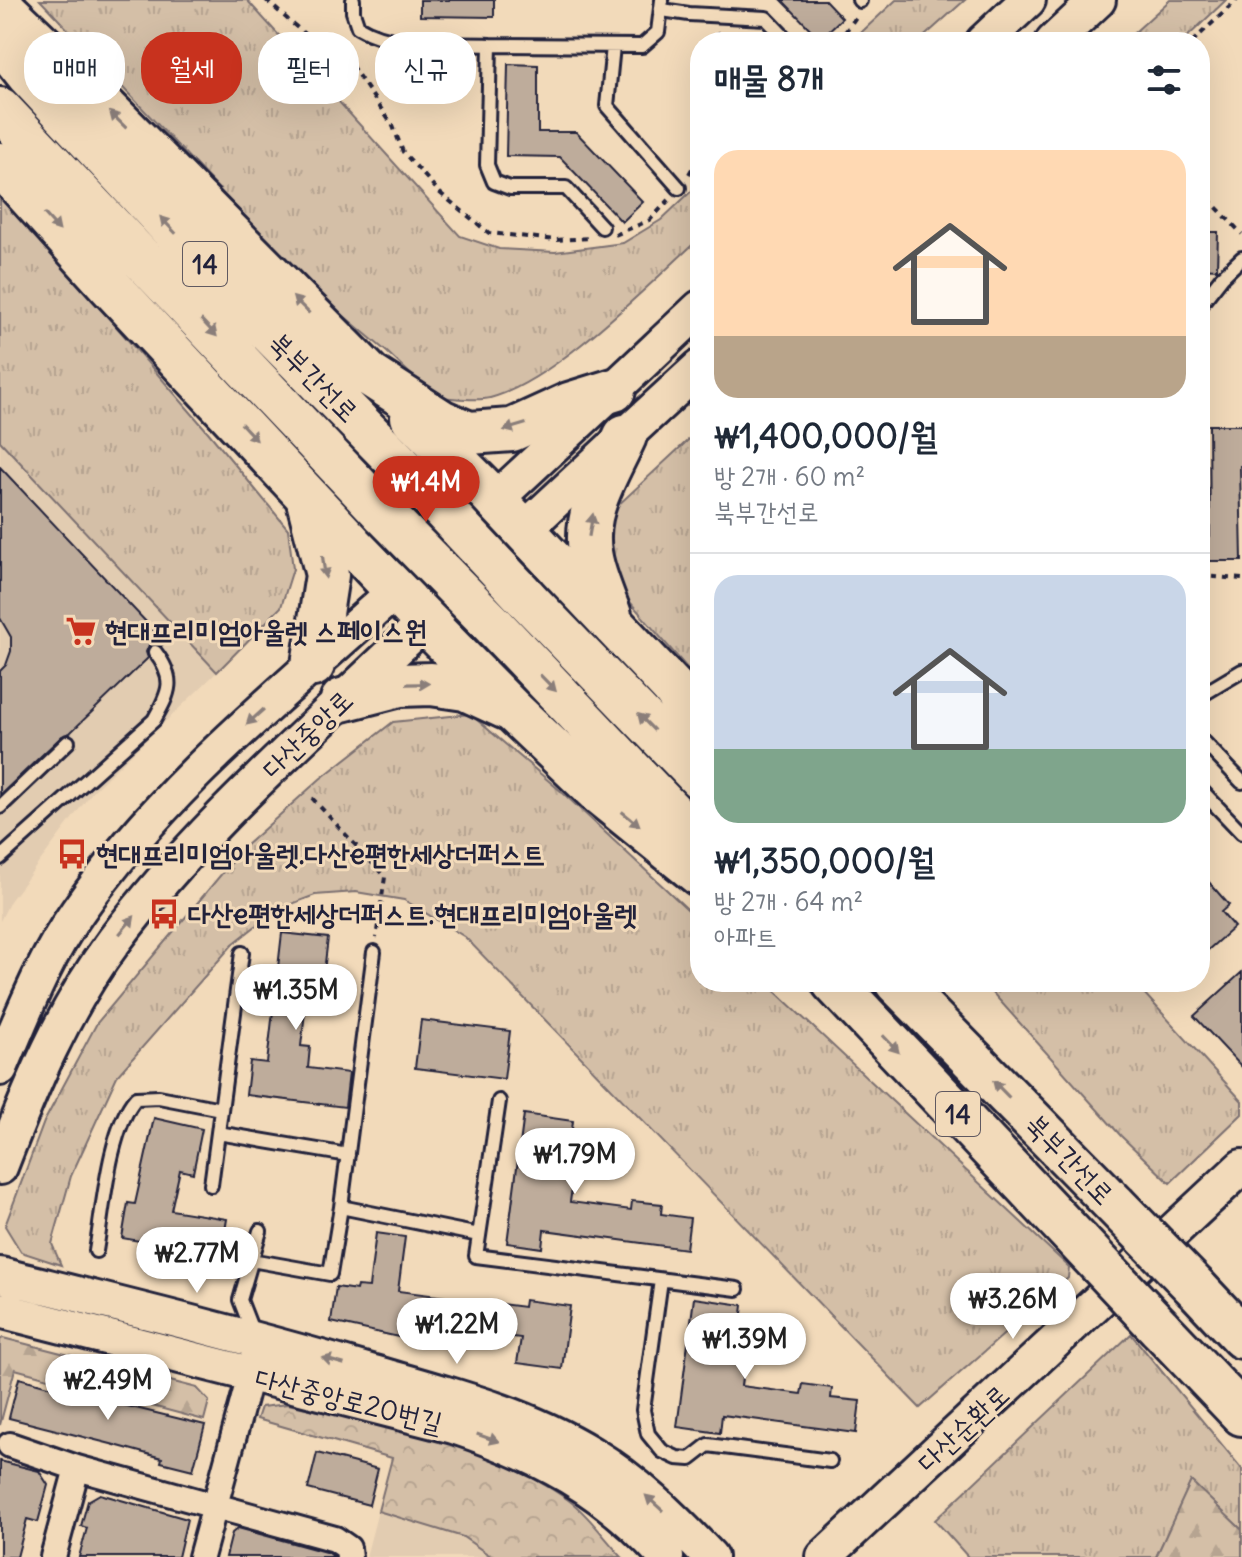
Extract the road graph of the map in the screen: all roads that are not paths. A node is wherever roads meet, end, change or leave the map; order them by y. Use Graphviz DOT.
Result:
graph roads {
  1 [pos="353,0"];
  2 [pos="1028,0"];
  3 [pos="1098,0"];
  4 [pos="0,5"];
  5 [pos="662,5"];
  6 [pos="779,32"];
  7 [pos="994,32"];
  8 [pos="1064,32"];
  9 [pos="0,40"];
  10 [pos="490,45"];
  11 [pos="613,46"];
  12 [pos="0,109"];
  13 [pos="0,164"];
  14 [pos="679,188"];
  15 [pos="602,227"];
  16 [pos="1242,258"];
  17 [pos="1210,292"];
  18 [pos="690,318"];
  19 [pos="371,376"];
  20 [pos="690,376"];
  21 [pos="614,390"];
  22 [pos="625,436"];
  23 [pos="305,492"];
  24 [pos="495,500"];
  25 [pos="523,530"];
  26 [pos="396,591"];
  27 [pos="425,622"];
  28 [pos="614,627"];
  29 [pos="155,652"];
  30 [pos="313,665"];
  31 [pos="1242,671"];
  32 [pos="1210,690"];
  33 [pos="342,700"];
  34 [pos="513,711"];
  35 [pos="690,711"];
  36 [pos="68,742"];
  37 [pos="1210,748"];
  38 [pos="690,768"];
  39 [pos="1242,782"];
  40 [pos="1210,799"];
  41 [pos="0,807"];
  42 [pos="690,832"];
  43 [pos="1242,833"];
  44 [pos="0,858"];
  45 [pos="690,867"];
  46 [pos="374,952"];
  47 [pos="242,953"];
  48 [pos="842,992"];
  49 [pos="906,992"];
  50 [pos="0,1068"];
  51 [pos="499,1101"];
  52 [pos="221,1109"];
  53 [pos="218,1133"];
  54 [pos="348,1155"];
  55 [pos="0,1167"];
  56 [pos="1242,1167"];
  57 [pos="211,1185"];
  58 [pos="341,1207"];
  59 [pos="260,1231"];
  60 [pos="479,1235"];
  61 [pos="96,1251"];
  62 [pos="251,1260"];
  63 [pos="0,1275"];
  64 [pos="661,1280"];
  65 [pos="737,1289"];
  66 [pos="0,1310"];
  67 [pos="1242,1337"];
  68 [pos="255,1339"];
  69 [pos="250,1376"];
  70 [pos="1242,1414"];
  71 [pos="10,1445"];
  72 [pos="830,1461"];
  73 [pos="77,1468"];
  74 [pos="214,1505"];
  75 [pos="53,1557"];
  76 [pos="201,1557"];
  77 [pos="349,1557"];
  78 [pos="666,1557"];
  79 [pos="710,1557"];
  80 [pos="824,1557"];
  1 -- 10 [label="lane"];
  2 -- 7 [label="street"];
  3 -- 8 [label="street"];
  19 -- 4 [label="highway, one-way"];
  5 -- 6 [label="lane"];
  5 -- 11 [label="lane"];
  38 -- 9 [label="highway, 북부간선로 / 14, one-way, bridge"];
  10 -- 11 [label="lane"];
  10 -- 15 [label="lane"];
  11 -- 14 [label="lane"];
  12 -- 42 [label="highway, 북부간선로 / 14, one-way, bridge"];
  13 -- 23 [label="highway, one-way"];
  16 -- 17 [label="lane"];
  18 -- 21 [label="street, 다산중앙로"];
  21 -- 19 [label="highway, one-way"];
  19 -- 24 [label="highway"];
  20 -- 22 [label="street, 다산중앙로"];
  21 -- 24 [label="street, 다산중앙로"];
  22 -- 25 [label="street, 다산중앙로"];
  28 -- 22 [label="highway, one-way"];
  23 -- 26 [label="highway"];
  23 -- 30 [label="highway, one-way"];
  24 -- 25 [label="highway"];
  24 -- 26 [label="street, 다산중앙로"];
  25 -- 27 [label="street, 다산중앙로"];
  25 -- 28 [label="highway"];
  26 -- 27 [label="highway"];
  26 -- 30 [label="street, 다산중앙로"];
  27 -- 33 [label="street, 다산중앙로"];
  27 -- 34 [label="highway"];
  28 -- 35 [label="highway"];
  29 -- 44 [label="lane"];
  30 -- 50 [label="street, 다산중앙로, one-way"];
  31 -- 32 [label="lane"];
  33 -- 34 [label="highway, one-way"];
  55 -- 33 [label="street, 다산중앙로, one-way"];
  34 -- 45 [label="highway, one-way"];
  36 -- 41 [label="lane"];
  37 -- 39 [label="lane"];
  40 -- 43 [label="lane"];
  46 -- 54 [label="lane"];
  47 -- 52 [label="lane"];
  48 -- 70 [label="highway, 북부간선로 / 14, one-way, bridge"];
  67 -- 49 [label="highway, 북부간선로 / 14, one-way, bridge"];
  51 -- 60 [label="lane"];
  52 -- 53 [label="lane"];
  52 -- 61 [label="lane"];
  53 -- 54 [label="lane"];
  53 -- 57 [label="lane"];
  54 -- 58 [label="lane"];
  56 -- 80 [label="street, 다산순환로"];
  58 -- 60 [label="lane"];
  58 -- 62 [label="lane"];
  59 -- 62 [label="lane"];
  60 -- 64 [label="lane"];
  62 -- 68 [label="lane"];
  63 -- 68 [label="street, 다산중앙로20번길"];
  64 -- 65 [label="lane"];
  64 -- 72 [label="lane"];
  66 -- 69 [label="street, 다산중앙로20번길"];
  68 -- 69 [label="street"];
  79 -- 68 [label="street, 다산중앙로20번길, one-way"];
  69 -- 74 [label="street"];
  69 -- 78 [label="street, 다산중앙로20번길, one-way"];
  71 -- 73 [label="street"];
  73 -- 74 [label="street"];
  73 -- 75 [label="street"];
  74 -- 76 [label="street"];
  74 -- 77 [label="street"];
}
